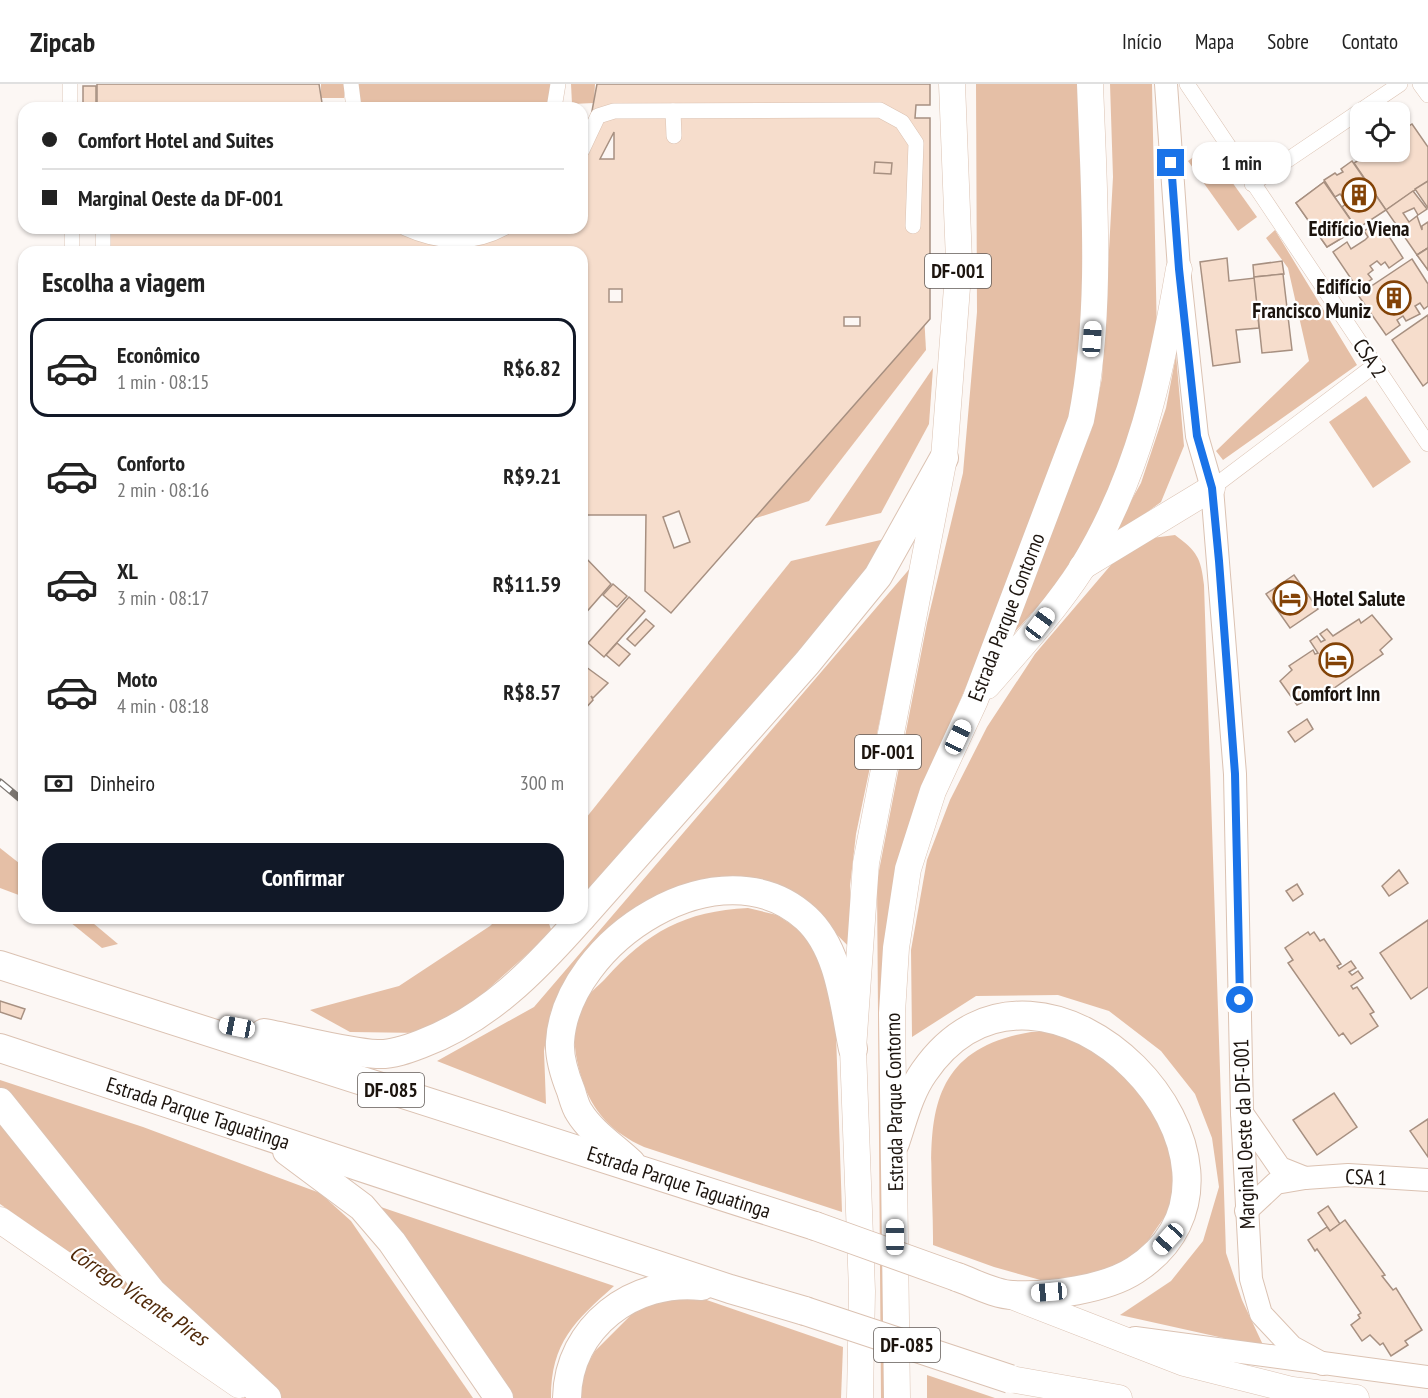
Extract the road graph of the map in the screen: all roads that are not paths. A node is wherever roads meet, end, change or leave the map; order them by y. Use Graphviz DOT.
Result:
graph roads {
  1 [pos="70,84"];
  2 [pos="351,84"];
  3 [pos="558,84"];
  4 [pos="952,84"];
  5 [pos="1090,84"];
  6 [pos="1166,84"];
  7 [pos="1187,84"];
  8 [pos="1400,84"];
  9 [pos="1420,84"];
  10 [pos="1428,95"];
  11 [pos="70,102"];
  12 [pos="352,102"];
  13 [pos="555,102"];
  14 [pos="669,111"];
  15 [pos="669,136"];
  16 [pos="588,137"];
  17 [pos="1252,184"];
  18 [pos="914,226"];
  19 [pos="1179,269"];
  20 [pos="1375,365"];
  21 [pos="1428,444"];
  22 [pos="944,458"];
  23 [pos="1212,488"];
  24 [pos="1082,568"];
  25 [pos="975,700"];
  26 [pos="588,911"];
  27 [pos="576,924"];
  28 [pos="0,965"];
  29 [pos="142,1009"];
  30 [pos="0,1048"];
  31 [pos="853,1049"];
  32 [pos="0,1102"];
  33 [pos="1242,1113"];
  34 [pos="263,1135"];
  35 [pos="895,1143"];
  36 [pos="639,1170"];
  37 [pos="1305,1178"];
  38 [pos="1428,1180"];
  39 [pos="1246,1211"];
  40 [pos="0,1220"];
  41 [pos="730,1289"];
  42 [pos="1011,1295"];
  43 [pos="1119,1336"];
  44 [pos="1323,1364"];
  45 [pos="1428,1377"];
  46 [pos="1010,1379"];
  47 [pos="258,1398"];
  48 [pos="267,1398"];
  49 [pos="499,1398"];
  50 [pos="567,1398"];
  51 [pos="860,1398"];
  52 [pos="897,1398"];
  53 [pos="1050,1398"];
  54 [pos="1119,1398"];
  55 [pos="1356,1398"];
  1 -- 11 [label="street"];
  2 -- 12 [label="street"];
  3 -- 13 [label="street"];
  4 -- 22 [label="main road, Estrada Parque Contorno / DF-001"];
  5 -- 25 [label="main road, Estrada Parque Contorno / DF-001"];
  6 -- 19 [label="main road, Marginal Oeste da DF-001"];
  7 -- 17 [label="street, CSA 2"];
  8 -- 17 [label="street"];
  9 -- 10 [label="street"];
  14 -- 15 [label="street"];
  14 -- 16 [label="street"];
  14 -- 18 [label="street"];
  17 -- 20 [label="street, CSA 2"];
  19 -- 23 [label="main road, Marginal Oeste da DF-001"];
  19 -- 24 [label="main road"];
  20 -- 21 [label="street, CSA 2"];
  20 -- 23 [label="street"];
  22 -- 26 [label="highway"];
  22 -- 31 [label="main road, Estrada Parque Contorno / DF-001"];
  23 -- 24 [label="main road"];
  23 -- 33 [label="main road, Marginal Oeste da DF-001"];
  24 -- 25 [label="main road"];
  25 -- 35 [label="main road, Estrada Parque Contorno / DF-001"];
  27 -- 29 [label="highway"];
  28 -- 29 [label="highway, Estrada Parque Taguatinga / DF-085"];
  29 -- 36 [label="highway, Estrada Parque Taguatinga / DF-085"];
  30 -- 34 [label="highway, Estrada Parque Taguatinga / DF-085"];
  31 -- 36 [label="highway"];
  31 -- 51 [label="main road, Estrada Parque Contorno / DF-001"];
  32 -- 48 [label="highway"];
  33 -- 37 [label="main road, CSA 1"];
  33 -- 39 [label="main road, Marginal Oeste da DF-001"];
  34 -- 41 [label="highway, Estrada Parque Taguatinga / DF-085"];
  34 -- 49 [label="highway"];
  35 -- 42 [label="highway"];
  35 -- 52 [label="main road, Estrada Parque Contorno / DF-001"];
  36 -- 42 [label="highway, Estrada Parque Taguatinga / DF-085, bridge"];
  37 -- 38 [label="main road, CSA 1"];
  37 -- 39 [label="main road, CSA 1"];
  39 -- 44 [label="main road, Marginal Oeste da DF-001"];
  40 -- 47 [label="main road"];
  41 -- 46 [label="highway, Estrada Parque Taguatinga / DF-085, bridge"];
  41 -- 50 [label="highway"];
  42 -- 43 [label="main road, Estrada Parque Taguatinga / DF-085"];
  43 -- 44 [label="main road"];
  43 -- 55 [label="main road, Estrada Parque Taguatinga / DF-085"];
  44 -- 45 [label="main road"];
  46 -- 53 [label="main road, DF-085"];
  46 -- 54 [label="main road, Estrada Parque Taguatinga / DF-085"];
}
